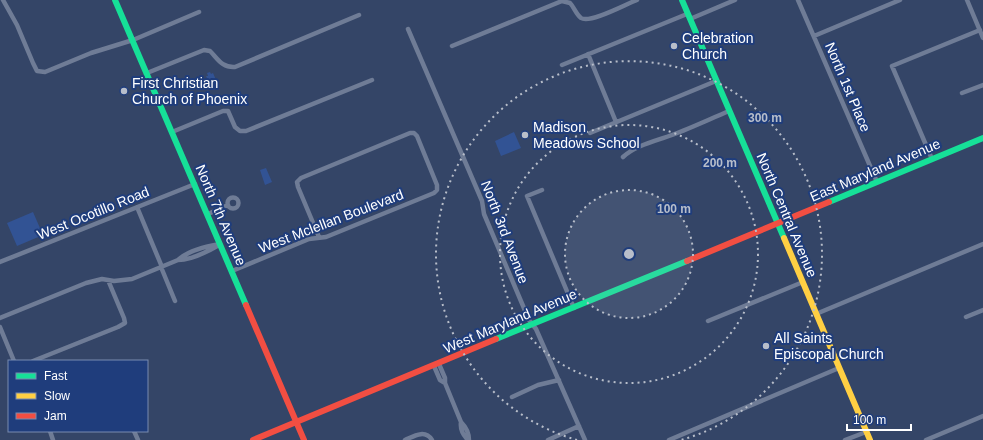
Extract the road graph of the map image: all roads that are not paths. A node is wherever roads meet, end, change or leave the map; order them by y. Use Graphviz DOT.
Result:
graph roads {
  1 [pos="3,0"];
  2 [pos="115,0"];
  3 [pos="637,0"];
  4 [pos="682,0"];
  5 [pos="735,0"];
  6 [pos="798,0"];
  7 [pos="900,0"];
  8 [pos="967,0"];
  9 [pos="199,12"];
  10 [pos="359,15"];
  11 [pos="688,16"];
  12 [pos="408,29"];
  13 [pos="981,31"];
  14 [pos="814,36"];
  15 [pos="983,38"];
  16 [pos="133,40"];
  17 [pos="452,46"];
  18 [pos="588,54"];
  19 [pos="562,65"];
  20 [pos="147,73"];
  21 [pos="372,80"];
  22 [pos="716,81"];
  23 [pos="983,85"];
  24 [pos="962,93"];
  25 [pos="729,111"];
  26 [pos="616,122"];
  27 [pos="172,132"];
  28 [pos="590,133"];
  29 [pos="983,138"];
  30 [pos="624,157"];
  31 [pos="932,159"];
  32 [pos="877,182"];
  33 [pos="194,184"];
  34 [pos="542,190"];
  35 [pos="228,205"];
  36 [pos="137,208"];
  37 [pos="208,214"];
  38 [pos="777,224"];
  39 [pos="319,238"];
  40 [pos="220,244"];
  41 [pos="983,244"];
  42 [pos="0,262"];
  43 [pos="162,267"];
  44 [pos="232,271"];
  45 [pos="108,280"];
  46 [pos="803,282"];
  47 [pos="175,301"];
  48 [pos="574,308"];
  49 [pos="983,310"];
  50 [pos="816,314"];
  51 [pos="966,317"];
  52 [pos="0,318"];
  53 [pos="708,321"];
  54 [pos="533,325"];
  55 [pos="0,327"];
  56 [pos="14,360"];
  57 [pos="36,360"];
  58 [pos="437,365"];
  59 [pos="839,368"];
  60 [pos="559,380"];
  61 [pos="512,396"];
  62 [pos="983,416"];
  63 [pos="297,422"];
  64 [pos="579,426"];
  65 [pos="866,432"];
  66 [pos="253,440"];
  67 [pos="304,440"];
  68 [pos="405,440"];
  69 [pos="432,440"];
  70 [pos="468,440"];
  71 [pos="548,440"];
  72 [pos="585,440"];
  73 [pos="669,440"];
  74 [pos="845,440"];
  75 [pos="870,440"];
  76 [pos="926,440"];
  1 -- 16 [label="street"];
  2 -- 16 [label="main road, North 7th Avenue"];
  3 -- 17 [label="street"];
  4 -- 11 [label="main road, North Central Avenue"];
  5 -- 11 [label="street"];
  6 -- 14 [label="street, North 1st Place"];
  7 -- 14 [label="street"];
  8 -- 13 [label="street"];
  9 -- 16 [label="street"];
  10 -- 20 [label="street"];
  11 -- 18 [label="street"];
  11 -- 22 [label="main road, North Central Avenue"];
  12 -- 54 [label="street, North 3rd Avenue"];
  13 -- 15 [label="street"];
  13 -- 31 [label="street"];
  14 -- 32 [label="street, North 1st Place"];
  16 -- 20 [label="main road, North 7th Avenue"];
  18 -- 19 [label="street"];
  18 -- 26 [label="street"];
  20 -- 27 [label="main road, North 7th Avenue"];
  21 -- 27 [label="street"];
  22 -- 25 [label="main road, North Central Avenue"];
  22 -- 26 [label="street"];
  23 -- 24 [label="street"];
  25 -- 30 [label="street"];
  25 -- 38 [label="main road, North Central Avenue"];
  26 -- 28 [label="street"];
  27 -- 33 [label="main road, North 7th Avenue"];
  29 -- 31 [label="main road, East Maryland Avenue"];
  31 -- 32 [label="main road, East Maryland Avenue"];
  32 -- 38 [label="main road, East Maryland Avenue"];
  33 -- 36 [label="street, West Ocotillo Road"];
  33 -- 37 [label="main road, North 7th Avenue"];
  34 -- 48 [label="street"];
  35 -- 37 [label="street"];
  36 -- 42 [label="street, West Ocotillo Road"];
  36 -- 43 [label="street"];
  37 -- 40 [label="main road, North 7th Avenue"];
  38 -- 46 [label="main road, North Central Avenue"];
  38 -- 48 [label="main road, West Maryland Avenue"];
  39 -- 39 [label="street, West Mclellan Boulevard"];
  39 -- 44 [label="street, West Mclellan Boulevard"];
  40 -- 43 [label="street"];
  40 -- 44 [label="main road, North 7th Avenue"];
  41 -- 50 [label="street"];
  43 -- 45 [label="street"];
  43 -- 47 [label="street"];
  44 -- 63 [label="main road, North 7th Avenue"];
  45 -- 52 [label="street"];
  45 -- 57 [label="street"];
  46 -- 50 [label="main road, North Central Avenue"];
  46 -- 53 [label="street"];
  48 -- 54 [label="main road, West Maryland Avenue"];
  49 -- 51 [label="street"];
  50 -- 59 [label="main road, North Central Avenue"];
  54 -- 58 [label="main road, West Maryland Avenue"];
  54 -- 60 [label="street, North 3rd Avenue"];
  55 -- 56 [label="street"];
  58 -- 63 [label="main road, West Maryland Avenue"];
  58 -- 70 [label="street"];
  59 -- 65 [label="main road, North Central Avenue"];
  59 -- 73 [label="street"];
  60 -- 61 [label="street"];
  60 -- 64 [label="street, North 3rd Avenue"];
  62 -- 76 [label="street"];
  63 -- 66 [label="main road, West Maryland Avenue"];
  63 -- 67 [label="main road, North 7th Avenue"];
  64 -- 71 [label="street"];
  64 -- 72 [label="street, North 3rd Avenue"];
  65 -- 74 [label="street"];
  65 -- 75 [label="main road, North Central Avenue"];
  68 -- 69 [label="street"];
}
